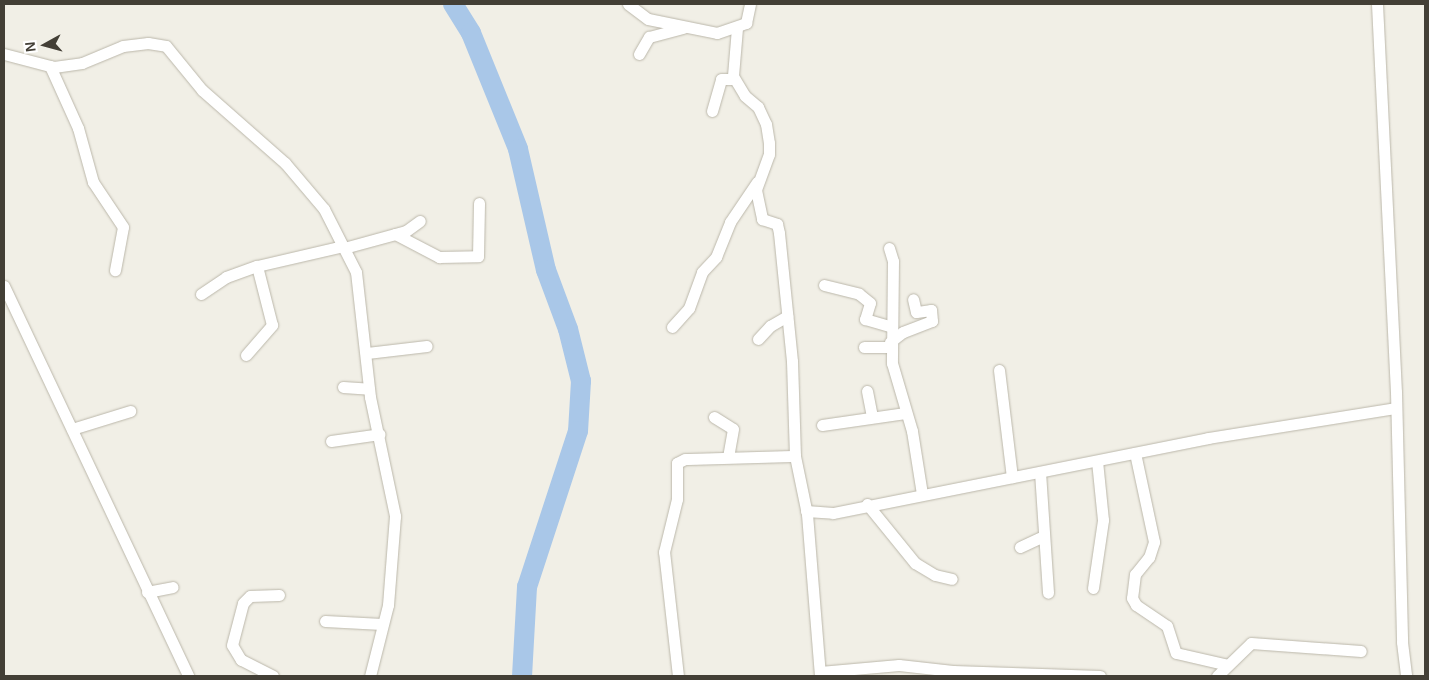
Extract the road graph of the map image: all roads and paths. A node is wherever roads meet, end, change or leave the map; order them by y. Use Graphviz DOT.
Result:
graph roads {
  1 [pos="628,4"];
  2 [pos="750,4"];
  3 [pos="1377,4"];
  4 [pos="685,28"];
  5 [pos="737,28"];
  6 [pos="4,54"];
  7 [pos="639,54"];
  8 [pos="50,66"];
  9 [pos="734,79"];
  10 [pos="712,111"];
  11 [pos="757,182"];
  12 [pos="479,203"];
  13 [pos="420,221"];
  14 [pos="395,234"];
  15 [pos="343,247"];
  16 [pos="889,248"];
  17 [pos="257,266"];
  18 [pos="115,270"];
  19 [pos="824,284"];
  20 [pos="4,286"];
  21 [pos="201,294"];
  22 [pos="913,299"];
  23 [pos="787,316"];
  24 [pos="890,326"];
  25 [pos="672,327"];
  26 [pos="758,339"];
  27 [pos="890,344"];
  28 [pos="427,346"];
  29 [pos="864,347"];
  30 [pos="367,353"];
  31 [pos="246,355"];
  32 [pos="999,370"];
  33 [pos="343,387"];
  34 [pos="369,389"];
  35 [pos="867,391"];
  36 [pos="1396,408"];
  37 [pos="130,411"];
  38 [pos="905,413"];
  39 [pos="714,417"];
  40 [pos="872,417"];
  41 [pos="822,425"];
  42 [pos="72,429"];
  43 [pos="380,434"];
  44 [pos="331,441"];
  45 [pos="1135,453"];
  46 [pos="795,456"];
  47 [pos="728,457"];
  48 [pos="1097,461"];
  49 [pos="1040,472"];
  50 [pos="1012,477"];
  51 [pos="922,494"];
  52 [pos="867,504"];
  53 [pos="806,511"];
  54 [pos="1044,536"];
  55 [pos="1020,547"];
  56 [pos="952,579"];
  57 [pos="173,587"];
  58 [pos="1093,588"];
  59 [pos="147,592"];
  60 [pos="1048,593"];
  61 [pos="279,594"];
  62 [pos="324,621"];
  63 [pos="382,624"];
  64 [pos="1361,651"];
  65 [pos="1228,664"];
  66 [pos="820,674"];
  67 [pos="953,674"];
  68 [pos="1040,675"];
  69 [pos="188,676"];
  70 [pos="273,676"];
  71 [pos="370,676"];
  72 [pos="678,676"];
  73 [pos="1100,676"];
  74 [pos="1217,676"];
  75 [pos="1406,676"];
  1 -- 4 [label="street"];
  2 -- 5 [label="street"];
  3 -- 36 [label="street"];
  4 -- 5 [label="street"];
  4 -- 7 [label="street"];
  5 -- 9 [label="street"];
  6 -- 8 [label="street"];
  8 -- 15 [label="street"];
  8 -- 18 [label="street"];
  9 -- 10 [label="street"];
  9 -- 11 [label="street"];
  11 -- 23 [label="street"];
  11 -- 25 [label="street"];
  12 -- 14 [label="street"];
  13 -- 14 [label="street"];
  14 -- 15 [label="street"];
  15 -- 17 [label="street"];
  15 -- 30 [label="street"];
  16 -- 24 [label="street"];
  17 -- 21 [label="street"];
  17 -- 31 [label="street"];
  19 -- 24 [label="street"];
  20 -- 42 [label="street"];
  22 -- 27 [label="street"];
  23 -- 26 [label="street"];
  23 -- 46 [label="street"];
  24 -- 27 [label="street"];
  27 -- 29 [label="street"];
  27 -- 38 [label="street"];
  28 -- 30 [label="street"];
  30 -- 34 [label="street"];
  32 -- 50 [label="street"];
  33 -- 34 [label="street"];
  34 -- 43 [label="street"];
  35 -- 40 [label="street"];
  36 -- 45 [label="street"];
  36 -- 75 [label="street"];
  37 -- 42 [label="street"];
  38 -- 40 [label="street"];
  38 -- 51 [label="street"];
  39 -- 47 [label="street"];
  40 -- 41 [label="street"];
  42 -- 59 [label="street"];
  43 -- 44 [label="street"];
  43 -- 63 [label="street"];
  45 -- 48 [label="street"];
  45 -- 65 [label="street"];
  46 -- 47 [label="street"];
  46 -- 53 [label="street"];
  47 -- 72 [label="street"];
  48 -- 49 [label="street"];
  48 -- 58 [label="street"];
  49 -- 50 [label="street"];
  49 -- 54 [label="street"];
  50 -- 51 [label="street"];
  51 -- 52 [label="street"];
  52 -- 53 [label="street"];
  52 -- 56 [label="street"];
  53 -- 66 [label="street"];
  54 -- 55 [label="street"];
  54 -- 60 [label="street"];
  57 -- 59 [label="street"];
  59 -- 69 [label="street"];
  61 -- 70 [label="street"];
  62 -- 63 [label="street"];
  63 -- 71 [label="street"];
  64 -- 65 [label="street"];
  65 -- 74 [label="street"];
  66 -- 67 [label="street"];
  67 -- 68 [label="street"];
  68 -- 73 [label="street"];
}
